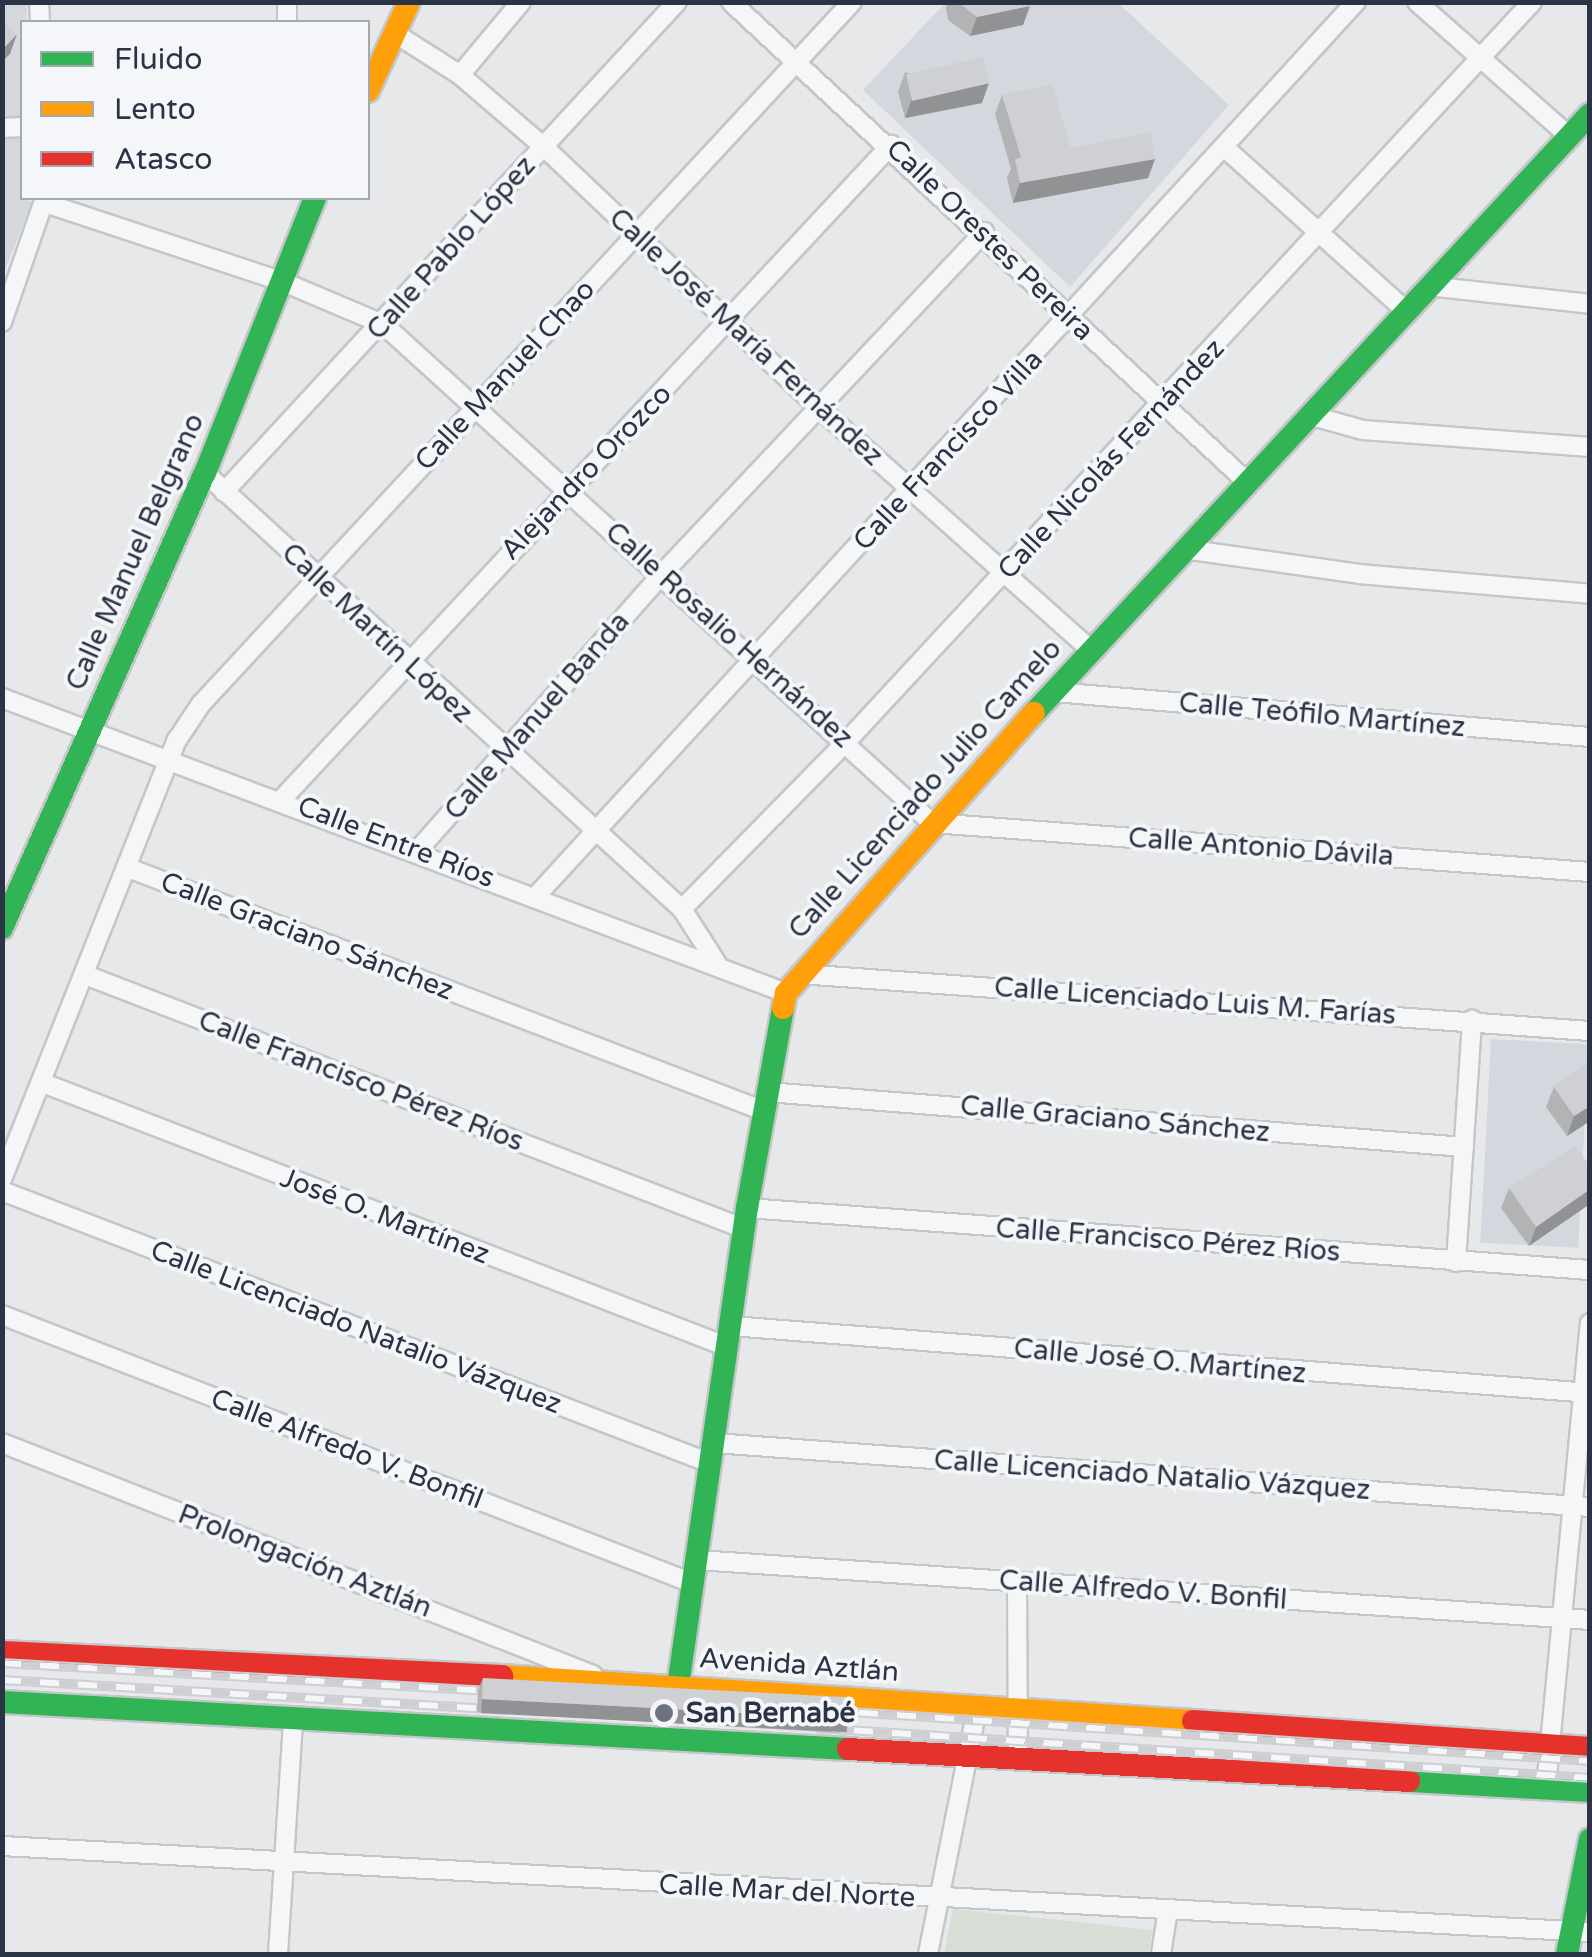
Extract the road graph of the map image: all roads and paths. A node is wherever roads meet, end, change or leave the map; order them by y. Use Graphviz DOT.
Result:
graph roads {
  1 [pos="409,2"];
  2 [pos="520,2"];
  3 [pos="677,2"];
  4 [pos="731,2"];
  5 [pos="852,2"];
  6 [pos="1356,2"];
  7 [pos="1417,2"];
  8 [pos="1532,2"];
  9 [pos="396,34"];
  10 [pos="798,60"];
  11 [pos="1480,60"];
  12 [pos="460,74"];
  13 [pos="370,87"];
  14 [pos="1590,114"];
  15 [pos="1579,137"];
  16 [pos="891,146"];
  17 [pos="544,147"];
  18 [pos="1224,147"];
  19 [pos="45,200"];
  20 [pos="308,204"];
  21 [pos="984,232"];
  22 [pos="1320,232"];
  23 [pos="636,234"];
  24 [pos="282,280"];
  25 [pos="1428,286"];
  26 [pos="1590,304"];
  27 [pos="1404,309"];
  28 [pos="1070,317"];
  29 [pos="730,320"];
  30 [pos="2,322"];
  31 [pos="383,324"];
  32 [pos="478,403"];
  33 [pos="1163,404"];
  34 [pos="817,406"];
  35 [pos="1309,415"];
  36 [pos="1590,447"];
  37 [pos="206,473"];
  38 [pos="1246,481"];
  39 [pos="567,490"];
  40 [pos="912,491"];
  41 [pos="224,492"];
  42 [pos="1184,550"];
  43 [pos="1004,573"];
  44 [pos="662,574"];
  45 [pos="317,578"];
  46 [pos="1590,594"];
  47 [pos="1090,649"];
  48 [pos="754,657"];
  49 [pos="408,661"];
  50 [pos="1054,692"];
  51 [pos="2,698"];
  52 [pos="88,730"];
  53 [pos="1590,737"];
  54 [pos="847,742"];
  55 [pos="505,751"];
  56 [pos="171,757"];
  57 [pos="282,800"];
  58 [pos="932,823"];
  59 [pos="595,831"];
  60 [pos="418,850"];
  61 [pos="131,869"];
  62 [pos="1590,872"];
  63 [pos="537,896"];
  64 [pos="682,908"];
  65 [pos="2,928"];
  66 [pos="716,962"];
  67 [pos="88,976"];
  68 [pos="793,984"];
  69 [pos="1472,1020"];
  70 [pos="1590,1031"];
  71 [pos="43,1084"];
  72 [pos="766,1101"];
  73 [pos="1464,1147"];
  74 [pos="2,1180"];
  75 [pos="2,1191"];
  76 [pos="746,1219"];
  77 [pos="1456,1262"];
  78 [pos="1590,1270"];
  79 [pos="2,1315"];
  80 [pos="1590,1323"];
  81 [pos="730,1337"];
  82 [pos="1586,1393"];
  83 [pos="2,1443"];
  84 [pos="712,1453"];
  85 [pos="1581,1506"];
  86 [pos="694,1571"];
  87 [pos="1017,1581"];
  88 [pos="1561,1618"];
  89 [pos="1590,1620"];
  90 [pos="2,1652"];
  91 [pos="607,1681"];
  92 [pos="678,1686"];
  93 [pos="2,1702"];
  94 [pos="977,1709"];
  95 [pos="1019,1712"];
  96 [pos="293,1720"];
  97 [pos="1549,1744"];
  98 [pos="1590,1748"];
  99 [pos="968,1754"];
  100 [pos="1018,1757"];
  101 [pos="1546,1787"];
  102 [pos="1590,1791"];
  103 [pos="1590,1839"];
  104 [pos="2,1846"];
  105 [pos="281,1861"];
  106 [pos="938,1900"];
  107 [pos="1168,1910"];
  108 [pos="1581,1931"];
  109 [pos="278,1954"];
  110 [pos="928,1954"];
  111 [pos="1161,1954"];
  112 [pos="1567,1954"];
  1 -- 9 [label="main road"];
  2 -- 12 [label="street"];
  3 -- 17 [label="street, Calle Pablo López"];
  4 -- 10 [label="street, Calle Orestes Pereira"];
  5 -- 10 [label="street, Calle Manuel Chao"];
  6 -- 18 [label="street, Calle Francisco Villa"];
  7 -- 11 [label="street"];
  8 -- 11 [label="street, Calle Nicolás Fernández"];
  9 -- 12 [label="street, Calle José María Fernández"];
  9 -- 13 [label="main road"];
  10 -- 16 [label="street, Calle Orestes Pereira"];
  10 -- 23 [label="street, Calle Manuel Chao"];
  11 -- 15 [label="street"];
  11 -- 22 [label="street, Calle Nicolás Fernández"];
  12 -- 17 [label="street, Calle José María Fernández"];
  14 -- 15 [label="main road, Calle Licenciado Julio Camelo"];
  15 -- 25 [label="main road, Calle Licenciado Julio Camelo"];
  16 -- 21 [label="street, Calle Orestes Pereira"];
  16 -- 29 [label="street, Alejandro Orozco"];
  17 -- 23 [label="street, Calle José María Fernández"];
  17 -- 31 [label="street, Calle Pablo López"];
  18 -- 22 [label="street"];
  18 -- 28 [label="street, Calle Francisco Villa"];
  19 -- 24 [label="street, Calle Rosalio Hernández"];
  19 -- 30 [label="street"];
  20 -- 24 [label="main road, Calle Manuel Belgrano"];
  21 -- 28 [label="street, Calle Orestes Pereira"];
  21 -- 34 [label="street, Calle Manuel Banda"];
  22 -- 27 [label="street"];
  22 -- 33 [label="street, Calle Nicolás Fernández"];
  23 -- 29 [label="street, Calle José María Fernández"];
  23 -- 32 [label="street, Calle Manuel Chao"];
  24 -- 31 [label="street, Calle Rosalio Hernández"];
  24 -- 37 [label="main road, Calle Manuel Belgrano"];
  25 -- 26 [label="street"];
  25 -- 27 [label="main road, Calle Licenciado Julio Camelo"];
  27 -- 35 [label="main road, Calle Licenciado Julio Camelo"];
  28 -- 33 [label="street, Calle Orestes Pereira"];
  28 -- 40 [label="street, Calle Francisco Villa"];
  29 -- 34 [label="street, Calle José María Fernández"];
  29 -- 39 [label="street, Alejandro Orozco"];
  31 -- 32 [label="street, Calle Rosalio Hernández"];
  31 -- 41 [label="street, Calle Pablo López"];
  32 -- 39 [label="street, Calle Rosalio Hernández"];
  32 -- 45 [label="street, Calle Manuel Chao"];
  33 -- 38 [label="street, Calle Orestes Pereira"];
  33 -- 43 [label="street, Calle Nicolás Fernández"];
  34 -- 40 [label="street, Calle José María Fernández"];
  34 -- 44 [label="street, Calle Manuel Banda"];
  35 -- 36 [label="street"];
  35 -- 38 [label="main road, Calle Licenciado Julio Camelo"];
  37 -- 41 [label="street, Calle Martín López"];
  37 -- 52 [label="main road, Calle Manuel Belgrano"];
  38 -- 42 [label="main road, Calle Licenciado Julio Camelo"];
  39 -- 44 [label="street, Calle Rosalio Hernández"];
  39 -- 49 [label="street, Alejandro Orozco"];
  40 -- 43 [label="street, Calle José María Fernández"];
  40 -- 48 [label="street, Calle Francisco Villa"];
  41 -- 45 [label="street, Calle Martín López"];
  42 -- 46 [label="street"];
  42 -- 47 [label="main road, Calle Licenciado Julio Camelo"];
  43 -- 47 [label="street, Calle José María Fernández"];
  43 -- 54 [label="street, Calle Nicolás Fernández"];
  44 -- 48 [label="street, Calle Rosalio Hernández"];
  44 -- 55 [label="street, Calle Manuel Banda"];
  45 -- 49 [label="street, Calle Martín López"];
  45 -- 56 [label="street, Calle Manuel Chao"];
  47 -- 50 [label="main road, Calle Licenciado Julio Camelo"];
  48 -- 54 [label="street, Calle Rosalio Hernández"];
  48 -- 59 [label="street, Calle Francisco Villa"];
  49 -- 55 [label="street, Calle Martín López"];
  49 -- 57 [label="street, Alejandro Orozco"];
  50 -- 53 [label="street, Calle Teófilo Martínez"];
  50 -- 58 [label="main road, Calle Licenciado Julio Camelo"];
  51 -- 52 [label="street, Calle Entre Ríos"];
  52 -- 56 [label="street, Calle Entre Ríos"];
  52 -- 65 [label="main road, Calle Manuel Belgrano"];
  54 -- 58 [label="street, Calle Rosalio Hernández"];
  54 -- 64 [label="street, Calle Nicolás Fernández"];
  55 -- 59 [label="street, Calle Martín López"];
  55 -- 60 [label="street, Calle Manuel Banda"];
  56 -- 57 [label="street, Calle Entre Ríos"];
  56 -- 61 [label="street, Calle Manuel Chao"];
  57 -- 60 [label="street, Calle Entre Ríos"];
  58 -- 62 [label="street, Calle Antonio Dávila"];
  58 -- 68 [label="main road, Calle Licenciado Julio Camelo"];
  59 -- 63 [label="street, Calle Francisco Villa"];
  59 -- 64 [label="street, Calle Martín López"];
  60 -- 63 [label="street, Calle Entre Ríos"];
  61 -- 67 [label="street, Calle Manuel Chao"];
  61 -- 72 [label="street, Calle Graciano Sánchez"];
  63 -- 66 [label="street, Calle Entre Ríos"];
  64 -- 66 [label="street, Calle Martín López"];
  66 -- 68 [label="street, Calle Entre Ríos"];
  67 -- 71 [label="street, Calle Manuel Chao"];
  67 -- 76 [label="street, Calle Francisco Pérez Ríos"];
  68 -- 69 [label="street, Calle Licenciado Luis M. Farías"];
  68 -- 72 [label="main road"];
  69 -- 70 [label="street, Calle Licenciado Luis M. Farías"];
  69 -- 73 [label="street"];
  71 -- 74 [label="street, Calle Manuel Chao"];
  71 -- 81 [label="street, José O. Martínez"];
  72 -- 73 [label="street, Calle Graciano Sánchez"];
  72 -- 76 [label="main road"];
  73 -- 77 [label="street"];
  75 -- 84 [label="street, Calle Licenciado Natalio Vázquez"];
  76 -- 77 [label="street, Calle Francisco Pérez Ríos"];
  76 -- 81 [label="main road"];
  77 -- 78 [label="street, Calle Francisco Pérez Ríos"];
  79 -- 86 [label="street, Calle Alfredo V. Bonfil"];
  80 -- 82 [label="street"];
  81 -- 82 [label="street, Calle José O. Martínez"];
  81 -- 84 [label="main road"];
  82 -- 85 [label="street"];
  83 -- 91 [label="street, Prolongación Aztlán"];
  84 -- 85 [label="street, Calle Licenciado Natalio Vázquez"];
  84 -- 86 [label="main road"];
  85 -- 88 [label="street"];
  86 -- 87 [label="street, Calle Alfredo V. Bonfil"];
  86 -- 92 [label="main road"];
  87 -- 88 [label="street, Calle Alfredo V. Bonfil"];
  87 -- 95 [label="street"];
  88 -- 89 [label="street, Calle Alfredo V. Bonfil"];
  88 -- 97 [label="street"];
  90 -- 91 [label="main road, Avenida Aztlán"];
  91 -- 92 [label="main road, Avenida Aztlán"];
  92 -- 94 [label="main road, Avenida Aztlán"];
  93 -- 96 [label="main road"];
  94 -- 95 [label="main road, Avenida Aztlán"];
  94 -- 99 [label="street"];
  95 -- 97 [label="main road, Avenida Aztlán"];
  95 -- 100 [label="street"];
  96 -- 99 [label="main road"];
  96 -- 105 [label="street"];
  97 -- 98 [label="main road, Avenida Aztlán"];
  97 -- 101 [label="street"];
  99 -- 100 [label="main road"];
  99 -- 106 [label="street"];
  100 -- 101 [label="main road"];
  101 -- 102 [label="main road"];
  103 -- 108 [label="main road"];
  104 -- 105 [label="street, Calle Mar del Norte"];
  105 -- 106 [label="street, Calle Mar del Norte"];
  105 -- 109 [label="street"];
  106 -- 107 [label="street, Calle Mar del Norte"];
  106 -- 110 [label="street"];
  107 -- 108 [label="street, Calle Mar del Norte"];
  107 -- 111 [label="street"];
  108 -- 112 [label="main road"];
}
